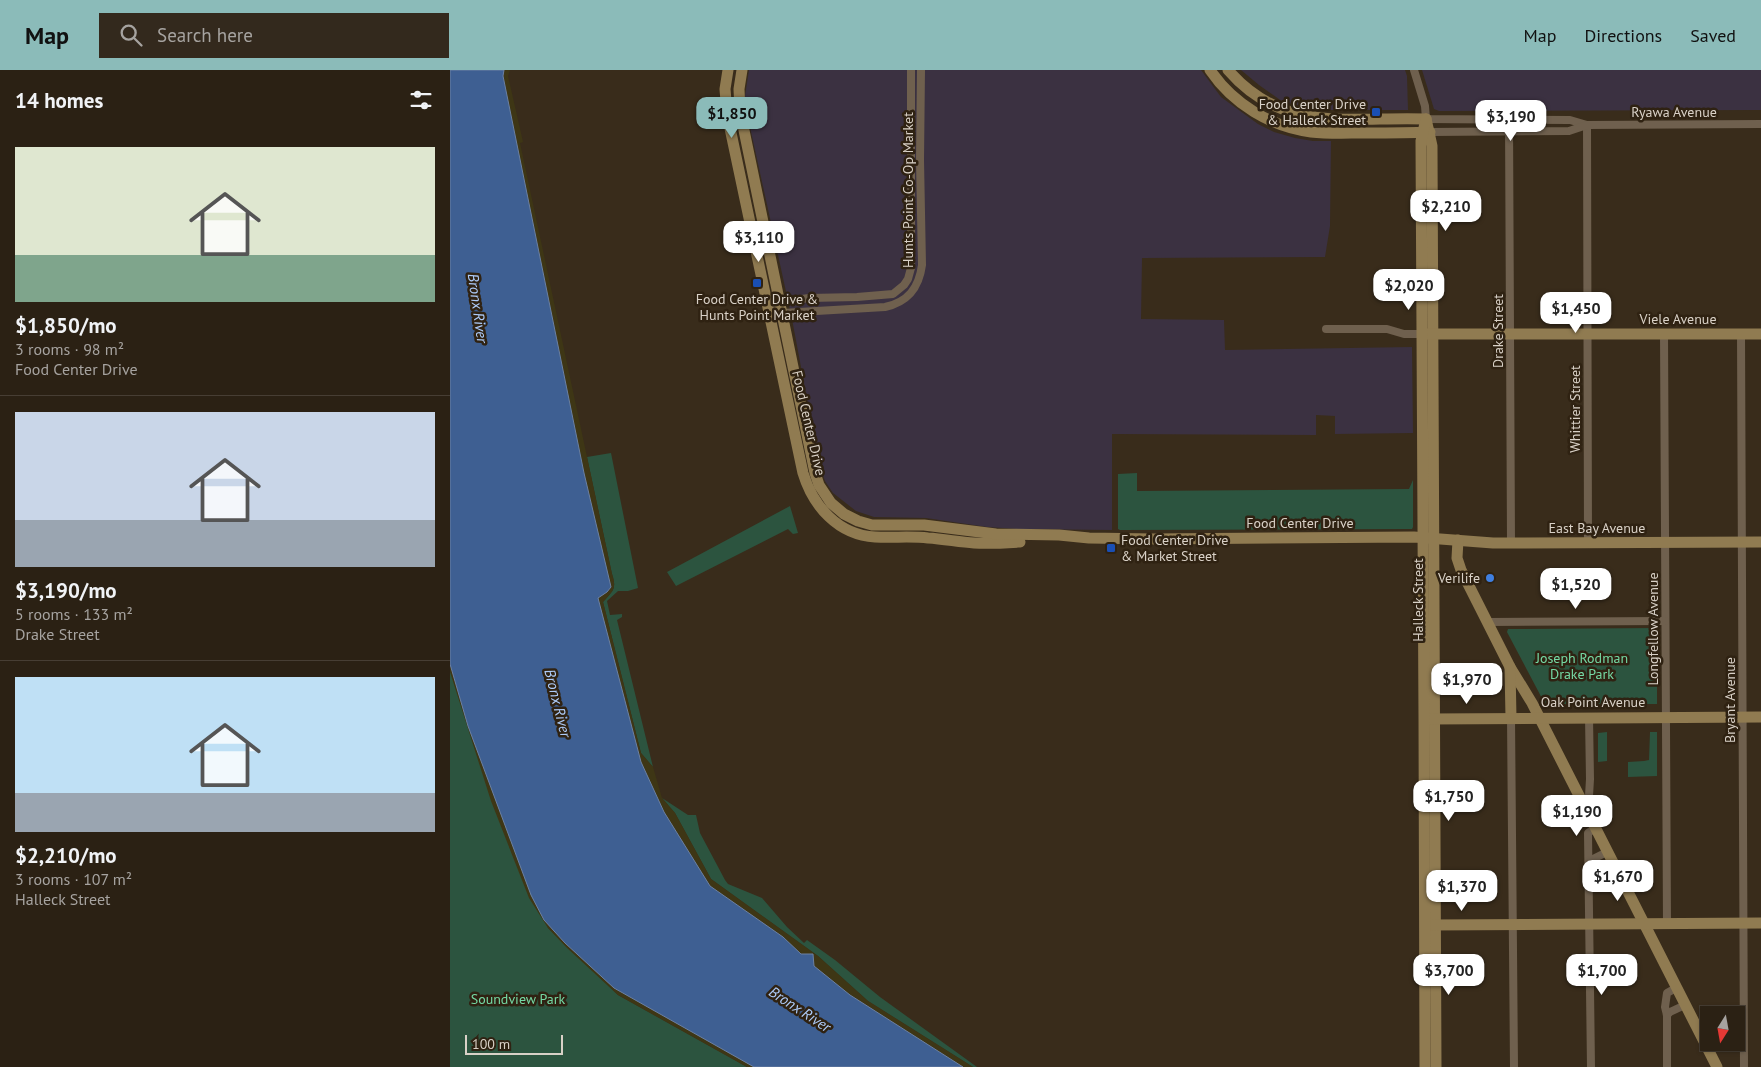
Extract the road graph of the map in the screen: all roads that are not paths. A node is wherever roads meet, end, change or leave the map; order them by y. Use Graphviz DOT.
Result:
graph roads {
  1 [pos="728,70"];
  2 [pos="742,70"];
  3 [pos="911,70"];
  4 [pos="921,70"];
  5 [pos="1210,70"];
  6 [pos="1228,70"];
  7 [pos="1414,70"];
  8 [pos="1426,119"];
  9 [pos="1509,120"];
  10 [pos="1761,124"];
  11 [pos="1587,125"];
  12 [pos="1509,131"];
  13 [pos="1426,132"];
  14 [pos="781,308"];
  15 [pos="769,312"];
  16 [pos="1326,329"];
  17 [pos="1427,334"];
  18 [pos="1587,334"];
  19 [pos="1664,334"];
  20 [pos="1740,334"];
  21 [pos="1761,334"];
  22 [pos="1511,335"];
  23 [pos="781,368"];
  24 [pos="808,437"];
  25 [pos="1088,538"];
  26 [pos="1428,538"];
  27 [pos="1458,540"];
  28 [pos="1665,542"];
  29 [pos="1742,542"];
  30 [pos="1761,542"];
  31 [pos="1511,543"];
  32 [pos="1588,543"];
  33 [pos="1665,621"];
  34 [pos="1488,622"];
  35 [pos="1510,667"];
  36 [pos="1589,717"];
  37 [pos="1666,717"];
  38 [pos="1743,717"];
  39 [pos="1761,717"];
  40 [pos="1511,718"];
  41 [pos="1539,718"];
  42 [pos="1430,719"];
  43 [pos="1590,779"];
  44 [pos="1574,787"];
  45 [pos="1588,814"];
  46 [pos="1595,828"];
  47 [pos="1607,852"];
  48 [pos="1589,861"];
  49 [pos="1744,923"];
  50 [pos="1761,923"];
  51 [pos="1591,924"];
  52 [pos="1644,924"];
  53 [pos="1667,924"];
  54 [pos="1423,925"];
  55 [pos="1436,925"];
  56 [pos="1513,925"];
  57 [pos="1676,988"];
  58 [pos="1685,1005"];
  59 [pos="1667,1015"];
  60 [pos="1424,1067"];
  61 [pos="1436,1067"];
  62 [pos="1514,1067"];
  63 [pos="1591,1067"];
  64 [pos="1667,1067"];
  65 [pos="1717,1067"];
  66 [pos="1744,1067"];
  1 -- 15 [label="main road, Food Center Drive"];
  2 -- 14 [label="main road, Food Center Drive"];
  3 -- 14 [label="street, Hunts Point Co-Op Market"];
  4 -- 14 [label="street, Hunts Point Co-Op Market"];
  5 -- 13 [label="main road"];
  6 -- 8 [label="main road"];
  7 -- 8 [label="street"];
  8 -- 9 [label="street, Ryawa Avenue"];
  8 -- 13 [label="main road"];
  9 -- 11 [label="street, Ryawa Avenue"];
  9 -- 12 [label="street, Drake Street"];
  10 -- 11 [label="street, Ryawa Avenue"];
  11 -- 12 [label="street, Ryawa Avenue"];
  11 -- 18 [label="street, Whittier Street"];
  12 -- 13 [label="street, Ryawa Avenue"];
  12 -- 22 [label="street, Drake Street"];
  13 -- 17 [label="main road, Halleck Street"];
  14 -- 15 [label="street"];
  14 -- 24 [label="main road, Food Center Drive"];
  15 -- 23 [label="main road, Food Center Drive"];
  16 -- 17 [label="street, Viele Avenue"];
  17 -- 22 [label="main road, Viele Avenue"];
  17 -- 26 [label="main road, Halleck Street"];
  18 -- 19 [label="main road, Viele Avenue"];
  18 -- 22 [label="main road, Viele Avenue"];
  18 -- 32 [label="street, Whittier Street"];
  19 -- 20 [label="main road, Viele Avenue"];
  19 -- 28 [label="street, Longfellow Avenue"];
  20 -- 21 [label="main road, Viele Avenue"];
  20 -- 29 [label="street, Bryant Avenue"];
  22 -- 31 [label="street, Drake Street"];
  23 -- 24 [label="main road"];
  23 -- 25 [label="main road, Food Center Drive"];
  24 -- 25 [label="main road, Food Center Drive"];
  25 -- 26 [label="main road, Food Center Drive"];
  26 -- 27 [label="main road, East Bay Avenue"];
  26 -- 42 [label="main road, Halleck Street"];
  27 -- 31 [label="main road, East Bay Avenue"];
  27 -- 34 [label="main road"];
  28 -- 29 [label="main road, East Bay Avenue"];
  28 -- 32 [label="main road, East Bay Avenue"];
  28 -- 33 [label="street, Longfellow Avenue"];
  29 -- 30 [label="main road, East Bay Avenue"];
  29 -- 38 [label="street, Bryant Avenue"];
  31 -- 32 [label="main road, East Bay Avenue"];
  33 -- 34 [label="street"];
  33 -- 37 [label="street, Longfellow Avenue"];
  34 -- 35 [label="main road"];
  35 -- 40 [label="main road"];
  35 -- 41 [label="main road"];
  36 -- 37 [label="main road, Oak Point Avenue"];
  36 -- 41 [label="main road, Oak Point Avenue"];
  36 -- 43 [label="street"];
  37 -- 38 [label="main road, Oak Point Avenue"];
  37 -- 53 [label="street, Longfellow Avenue"];
  38 -- 39 [label="main road, Oak Point Avenue"];
  38 -- 49 [label="street, Bryant Avenue"];
  40 -- 41 [label="main road, Oak Point Avenue"];
  40 -- 42 [label="main road, Oak Point Avenue"];
  40 -- 56 [label="street"];
  41 -- 44 [label="main road"];
  42 -- 54 [label="main road, Halleck Street"];
  42 -- 55 [label="main road, Halleck Street"];
  43 -- 44 [label="street"];
  43 -- 45 [label="street"];
  44 -- 45 [label="main road"];
  45 -- 46 [label="main road"];
  46 -- 47 [label="main road"];
  46 -- 48 [label="street"];
  47 -- 48 [label="street"];
  47 -- 52 [label="main road"];
  48 -- 51 [label="street"];
  49 -- 50 [label="main road"];
  49 -- 53 [label="main road"];
  49 -- 66 [label="street, Bryant Avenue"];
  51 -- 52 [label="main road"];
  51 -- 56 [label="main road"];
  51 -- 63 [label="street"];
  52 -- 53 [label="main road"];
  52 -- 57 [label="main road"];
  54 -- 55 [label="main road"];
  54 -- 60 [label="main road, Halleck Street"];
  55 -- 56 [label="main road"];
  55 -- 61 [label="main road, Halleck Street"];
  56 -- 62 [label="street"];
  57 -- 58 [label="main road"];
  57 -- 59 [label="street"];
  58 -- 59 [label="street"];
  58 -- 65 [label="main road"];
  59 -- 64 [label="street"];
}
